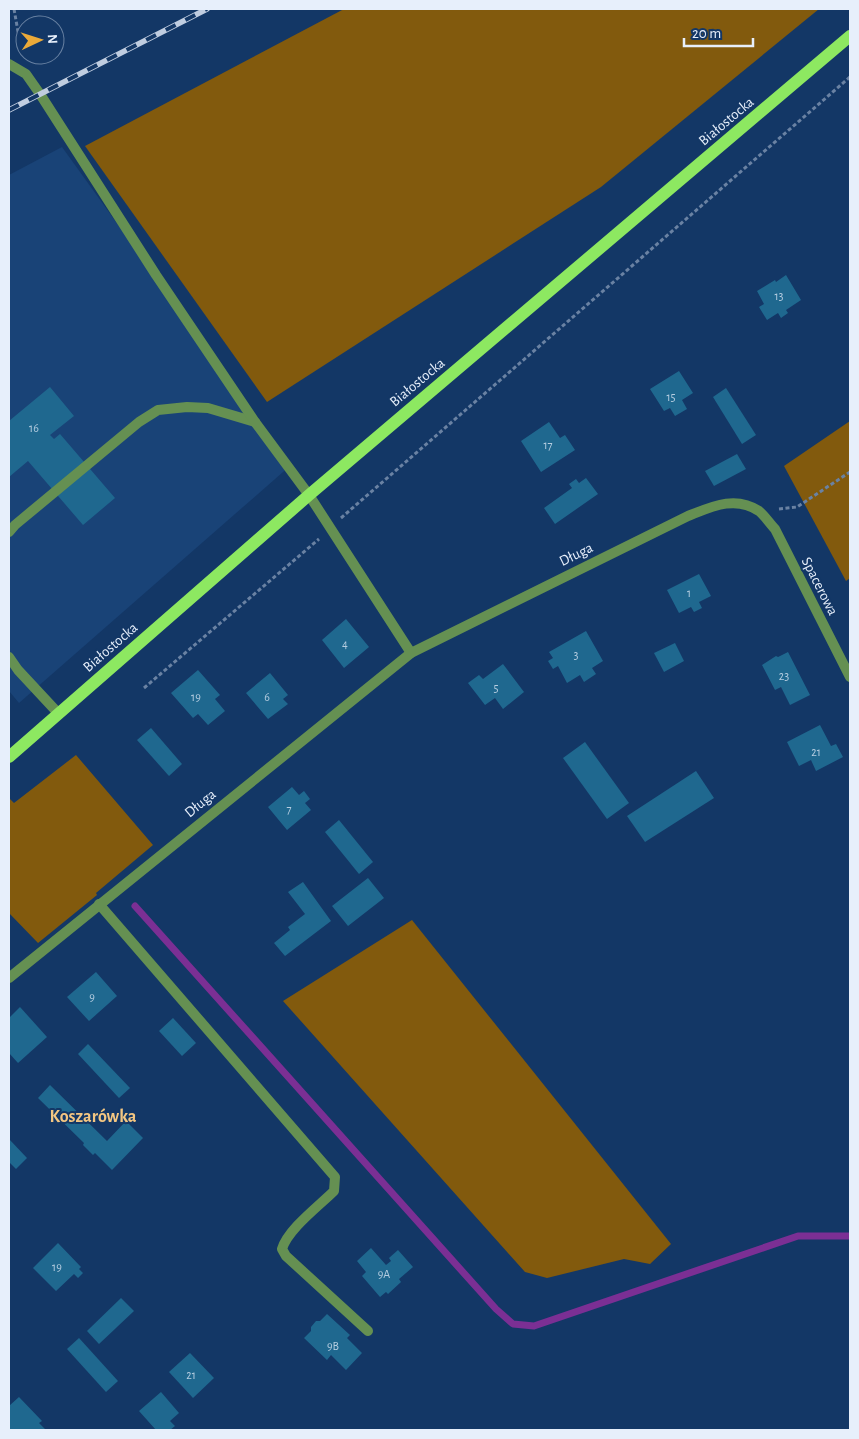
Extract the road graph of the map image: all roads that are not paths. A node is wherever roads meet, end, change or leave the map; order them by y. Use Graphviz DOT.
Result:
graph roads {
  1 [pos="850,36"];
  2 [pos="9,64"];
  3 [pos="255,422"];
  4 [pos="309,495"];
  5 [pos="759,512"];
  6 [pos="9,532"];
  7 [pos="411,653"];
  8 [pos="9,657"];
  9 [pos="850,677"];
  10 [pos="58,713"];
  11 [pos="9,758"];
  12 [pos="99,904"];
  13 [pos="9,978"];
  14 [pos="368,1331"];
  1 -- 4 [label="main road, Białostocka"];
  2 -- 3 [label="street"];
  3 -- 4 [label="street"];
  3 -- 6 [label="street"];
  4 -- 7 [label="street"];
  4 -- 10 [label="main road, Białostocka"];
  5 -- 7 [label="street, Długa"];
  5 -- 9 [label="street, Spacerowa"];
  7 -- 12 [label="street, Długa"];
  8 -- 10 [label="street"];
  10 -- 11 [label="main road, Białostocka"];
  12 -- 13 [label="street, Długa"];
  12 -- 14 [label="street"];
}
